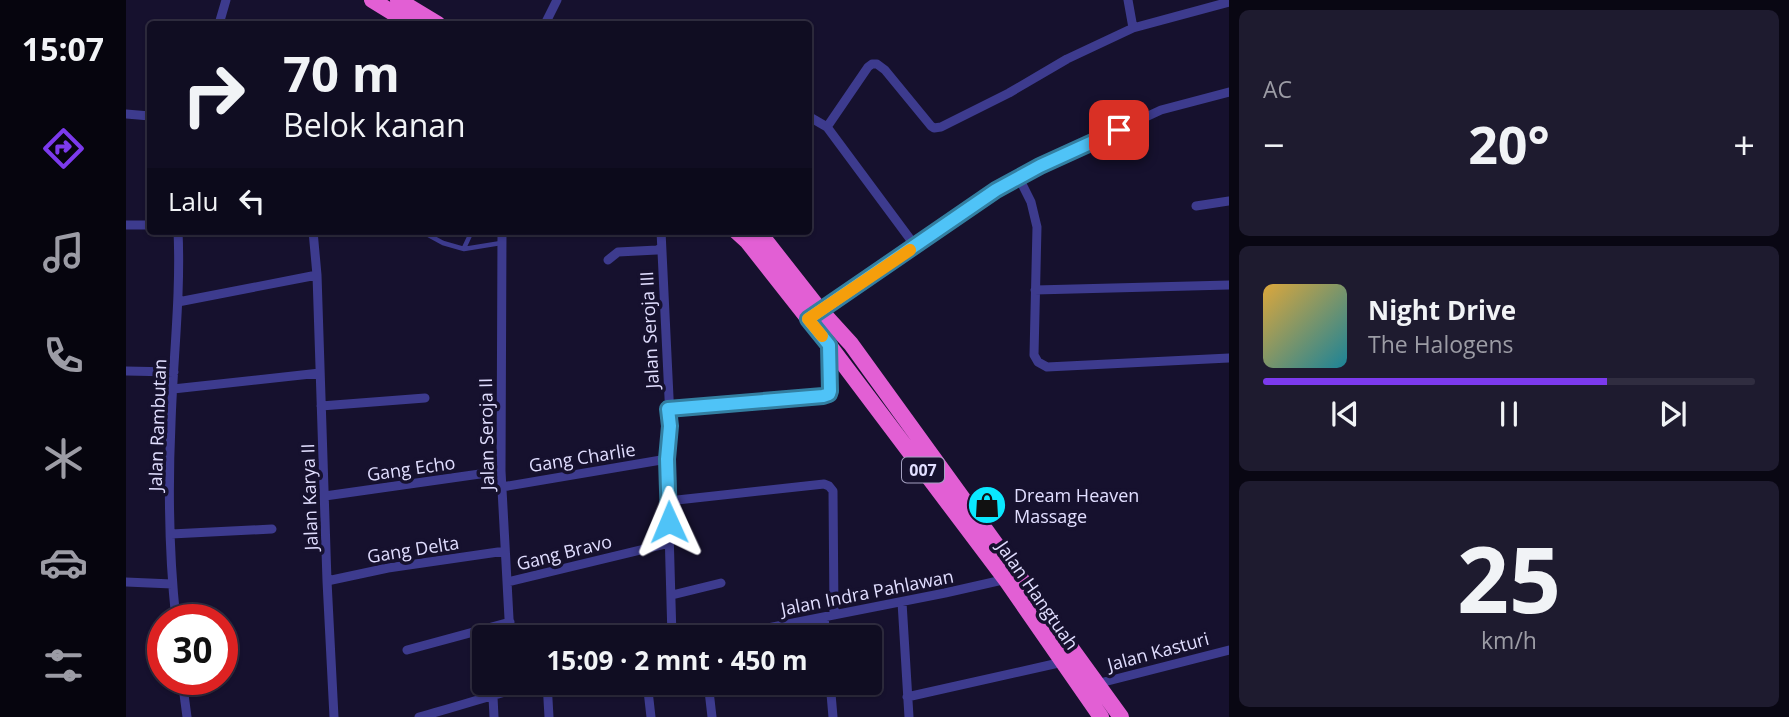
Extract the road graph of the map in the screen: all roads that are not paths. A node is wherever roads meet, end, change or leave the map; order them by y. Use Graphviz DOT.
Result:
graph roads {
  1 [pos="226,0"];
  2 [pos="372,0"];
  3 [pos="398,0"];
  4 [pos="557,0"];
  5 [pos="1128,0"];
  6 [pos="1229,2"];
  7 [pos="220,21"];
  8 [pos="406,21"];
  9 [pos="433,21"];
  10 [pos="548,21"];
  11 [pos="1133,28"];
  12 [pos="1229,92"];
  13 [pos="126,114"];
  14 [pos="147,116"];
  15 [pos="812,118"];
  16 [pos="827,127"];
  17 [pos="1018,178"];
  18 [pos="1229,201"];
  19 [pos="1196,206"];
  20 [pos="126,225"];
  21 [pos="147,225"];
  22 [pos="178,235"];
  23 [pos="313,235"];
  24 [pos="428,235"];
  25 [pos="470,235"];
  26 [pos="502,235"];
  27 [pos="661,235"];
  28 [pos="740,235"];
  29 [pos="761,235"];
  30 [pos="501,243"];
  31 [pos="916,247"];
  32 [pos="661,248"];
  33 [pos="464,249"];
  34 [pos="608,260"];
  35 [pos="317,275"];
  36 [pos="1229,285"];
  37 [pos="1035,290"];
  38 [pos="178,302"];
  39 [pos="814,315"];
  40 [pos="829,345"];
  41 [pos="1229,358"];
  42 [pos="126,371"];
  43 [pos="174,372"];
  44 [pos="320,373"];
  45 [pos="173,389"];
  46 [pos="425,398"];
  47 [pos="321,406"];
  48 [pos="668,409"];
  49 [pos="667,459"];
  50 [pos="501,471"];
  51 [pos="502,487"];
  52 [pos="325,496"];
  53 [pos="668,501"];
  54 [pos="272,529"];
  55 [pos="171,534"];
  56 [pos="669,543"];
  57 [pos="505,551"];
  58 [pos="1011,576"];
  59 [pos="327,581"];
  60 [pos="126,582"];
  61 [pos="507,582"];
  62 [pos="722,583"];
  63 [pos="172,584"];
  64 [pos="672,594"];
  65 [pos="902,602"];
  66 [pos="174,604"];
  67 [pos="829,616"];
  68 [pos="510,622"];
  69 [pos="672,625"];
  70 [pos="783,625"];
  71 [pos="827,625"];
  72 [pos="407,650"];
  73 [pos="1229,650"];
  74 [pos="1063,662"];
  75 [pos="1096,684"];
  76 [pos="184,695"];
  77 [pos="546,695"];
  78 [pos="648,695"];
  79 [pos="709,695"];
  80 [pos="831,695"];
  81 [pos="493,696"];
  82 [pos="907,698"];
  83 [pos="443,714"];
  84 [pos="187,717"];
  85 [pos="334,717"];
  86 [pos="419,717"];
  87 [pos="494,717"];
  88 [pos="549,717"];
  89 [pos="651,717"];
  90 [pos="712,717"];
  91 [pos="833,717"];
  92 [pos="909,717"];
  93 [pos="1101,717"];
  94 [pos="1121,717"];
  1 -- 7 [label="street"];
  2 -- 8 [label="highway"];
  3 -- 9 [label="highway"];
  4 -- 10 [label="street"];
  5 -- 11 [label="street"];
  6 -- 11 [label="street"];
  11 -- 16 [label="street"];
  12 -- 17 [label="street"];
  13 -- 14 [label="street"];
  15 -- 16 [label="street"];
  16 -- 31 [label="street"];
  17 -- 31 [label="street"];
  17 -- 37 [label="street"];
  18 -- 19 [label="street"];
  20 -- 21 [label="street"];
  22 -- 38 [label="street, Jalan Rambutan"];
  23 -- 35 [label="street, Jalan Karya II"];
  24 -- 33 [label="lane"];
  25 -- 33 [label="lane"];
  26 -- 30 [label="street, Jalan Seroja II"];
  27 -- 32 [label="street, Jalan Seroja III"];
  28 -- 39 [label="highway, Jalan Hangtuah / 007"];
  29 -- 39 [label="highway, Jalan Hangtuah / 007"];
  30 -- 33 [label="lane"];
  30 -- 50 [label="street, Jalan Seroja II"];
  31 -- 39 [label="street"];
  32 -- 34 [label="street"];
  32 -- 48 [label="street, Jalan Seroja III"];
  35 -- 38 [label="street"];
  35 -- 44 [label="street, Jalan Karya II"];
  36 -- 37 [label="street"];
  37 -- 41 [label="street"];
  38 -- 43 [label="street, Jalan Rambutan"];
  39 -- 40 [label="highway, Jalan Hangtuah / 007"];
  39 -- 58 [label="highway, Jalan Hangtuah / 007"];
  40 -- 48 [label="street"];
  40 -- 58 [label="highway, Jalan Hangtuah / 007"];
  42 -- 43 [label="street"];
  43 -- 45 [label="street, Jalan Rambutan"];
  44 -- 45 [label="street"];
  44 -- 47 [label="street, Jalan Karya II"];
  45 -- 55 [label="street, Jalan Rambutan"];
  46 -- 47 [label="street"];
  47 -- 52 [label="street, Jalan Karya II"];
  48 -- 49 [label="street, Jalan Seroja III"];
  49 -- 51 [label="street, Gang Charlie"];
  49 -- 53 [label="street, Jalan Seroja III"];
  50 -- 51 [label="street, Jalan Seroja II"];
  50 -- 52 [label="street, Gang Echo"];
  51 -- 57 [label="street, Jalan Seroja II"];
  52 -- 59 [label="street, Jalan Karya II"];
  53 -- 56 [label="street, Jalan Seroja III"];
  53 -- 67 [label="street"];
  54 -- 55 [label="street"];
  55 -- 63 [label="street, Jalan Rambutan"];
  56 -- 61 [label="street, Gang Bravo"];
  56 -- 64 [label="street, Jalan Seroja III"];
  57 -- 59 [label="street, Gang Delta"];
  57 -- 61 [label="street, Jalan Seroja II"];
  58 -- 65 [label="street, Jalan Indra Pahlawan"];
  58 -- 74 [label="highway, Jalan Hangtuah / 007"];
  58 -- 75 [label="highway, Jalan Hangtuah / 007"];
  59 -- 85 [label="street, Jalan Karya II"];
  60 -- 63 [label="street"];
  61 -- 68 [label="street, Jalan Seroja II"];
  62 -- 64 [label="street"];
  63 -- 66 [label="street, Jalan Rambutan"];
  64 -- 69 [label="street, Jalan Seroja III"];
  65 -- 67 [label="street, Jalan Indra Pahlawan"];
  65 -- 82 [label="street"];
  67 -- 70 [label="street, Jalan Indra Pahlawan"];
  67 -- 71 [label="street"];
  68 -- 72 [label="street"];
  73 -- 75 [label="street, Jalan Kasturi"];
  74 -- 82 [label="street"];
  74 -- 93 [label="highway, Jalan Hangtuah / 007"];
  75 -- 94 [label="highway, Jalan Hangtuah / 007"];
  76 -- 84 [label="street"];
  77 -- 88 [label="street"];
  78 -- 89 [label="street"];
  79 -- 90 [label="street"];
  80 -- 91 [label="street"];
  81 -- 83 [label="street"];
  81 -- 87 [label="street"];
  82 -- 92 [label="street"];
  83 -- 86 [label="street"];
}
